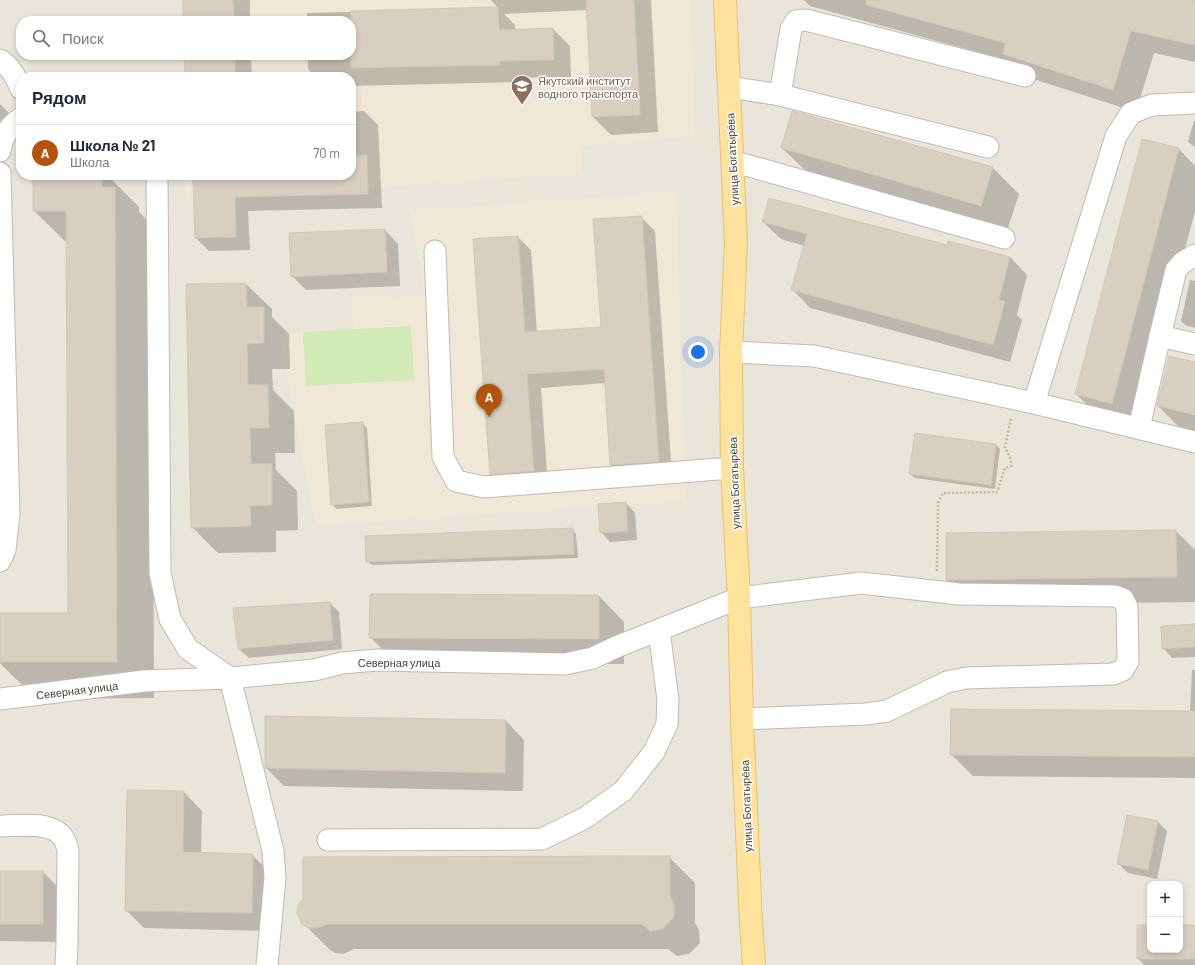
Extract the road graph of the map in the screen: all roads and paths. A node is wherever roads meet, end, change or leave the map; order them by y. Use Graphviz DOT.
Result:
graph roads {
  1 [pos="725,0"];
  2 [pos="0,60"];
  3 [pos="1025,76"];
  4 [pos="16,78"];
  5 [pos="729,87"];
  6 [pos="780,94"];
  7 [pos="1195,103"];
  8 [pos="16,122"];
  9 [pos="988,146"];
  10 [pos="0,151"];
  11 [pos="732,161"];
  12 [pos="0,173"];
  13 [pos="157,180"];
  14 [pos="1004,238"];
  15 [pos="435,251"];
  16 [pos="1195,255"];
  17 [pos="1160,336"];
  18 [pos="1195,344"];
  19 [pos="732,352"];
  20 [pos="1025,401"];
  21 [pos="1139,428"];
  22 [pos="1195,442"];
  23 [pos="4,456"];
  24 [pos="732,468"];
  25 [pos="0,561"];
  26 [pos="938,592"];
  27 [pos="739,598"];
  28 [pos="659,630"];
  29 [pos="230,678"];
  30 [pos="0,699"];
  31 [pos="742,720"];
  32 [pos="0,826"];
  33 [pos="328,840"];
  34 [pos="66,965"];
  35 [pos="267,965"];
  36 [pos="754,965"];
  1 -- 5 [label="main road, улица Богатырёва"];
  2 -- 4 [label="street"];
  3 -- 6 [label="street"];
  5 -- 6 [label="street"];
  5 -- 11 [label="main road, улица Богатырёва"];
  6 -- 9 [label="street"];
  7 -- 20 [label="street"];
  8 -- 10 [label="street"];
  11 -- 14 [label="street"];
  11 -- 19 [label="main road, улица Богатырёва"];
  12 -- 23 [label="street"];
  13 -- 29 [label="street"];
  15 -- 24 [label="street"];
  16 -- 17 [label="street"];
  17 -- 18 [label="street"];
  17 -- 21 [label="street"];
  19 -- 20 [label="street"];
  19 -- 24 [label="main road, улица Богатырёва"];
  20 -- 21 [label="street"];
  20 -- 26 [label="path"];
  21 -- 22 [label="street"];
  23 -- 25 [label="street"];
  24 -- 27 [label="main road, улица Богатырёва"];
  26 -- 27 [label="street, Северная улица"];
  26 -- 31 [label="street, Северная улица"];
  27 -- 28 [label="street, Северная улица"];
  27 -- 31 [label="main road, улица Богатырёва"];
  28 -- 29 [label="street, Северная улица"];
  28 -- 33 [label="street"];
  29 -- 30 [label="street, Северная улица"];
  29 -- 35 [label="street"];
  31 -- 36 [label="main road, улица Богатырёва"];
  32 -- 34 [label="street"];
}
